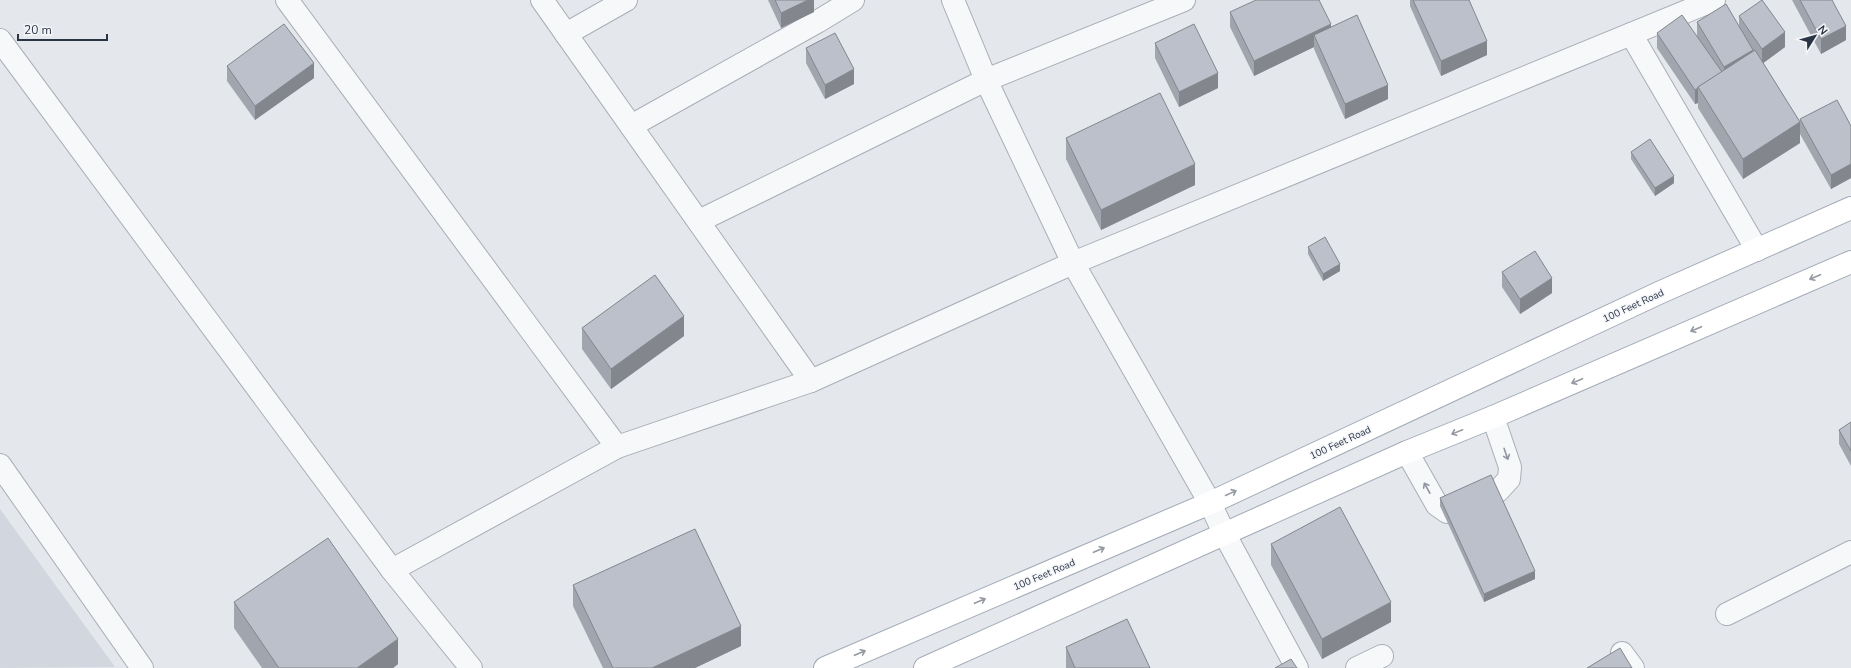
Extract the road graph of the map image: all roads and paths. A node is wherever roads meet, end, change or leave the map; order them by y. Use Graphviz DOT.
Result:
graph roads {
  1 [pos="287,0"];
  2 [pos="542,0"];
  3 [pos="626,0"];
  4 [pos="853,0"];
  5 [pos="952,0"];
  6 [pos="1184,0"];
  7 [pos="1714,0"];
  8 [pos="566,34"];
  9 [pos="1632,34"];
  10 [pos="0,40"];
  11 [pos="986,80"];
  12 [pos="631,126"];
  13 [pos="1851,208"];
  14 [pos="699,221"];
  15 [pos="1757,250"];
  16 [pos="1851,262"];
  17 [pos="1072,263"];
  18 [pos="810,381"];
  19 [pos="1493,417"];
  20 [pos="617,447"];
  21 [pos="1407,452"];
  22 [pos="0,465"];
  23 [pos="1210,503"];
  24 [pos="1224,533"];
  25 [pos="1851,552"];
  26 [pos="392,570"];
  27 [pos="1727,614"];
  28 [pos="1382,656"];
  29 [pos="142,668"];
  30 [pos="471,668"];
  31 [pos="825,668"];
  32 [pos="925,668"];
  33 [pos="1297,668"];
  34 [pos="1357,668"];
  1 -- 20 [label="street"];
  2 -- 8 [label="street"];
  3 -- 8 [label="street"];
  4 -- 12 [label="street"];
  5 -- 11 [label="street"];
  6 -- 11 [label="street"];
  7 -- 9 [label="street"];
  8 -- 12 [label="street"];
  9 -- 15 [label="street"];
  9 -- 17 [label="street"];
  10 -- 26 [label="street"];
  11 -- 14 [label="street"];
  11 -- 17 [label="street"];
  12 -- 14 [label="street"];
  13 -- 15 [label="main road, 100 Feet Road"];
  14 -- 18 [label="street"];
  23 -- 15 [label="main road, 100 Feet Road, one-way"];
  16 -- 19 [label="main road, one-way"];
  17 -- 18 [label="street"];
  17 -- 23 [label="street"];
  18 -- 20 [label="street"];
  19 -- 21 [label="main road, one-way"];
  19 -- 21 [label="street, one-way"];
  20 -- 26 [label="street"];
  21 -- 24 [label="main road"];
  22 -- 29 [label="street"];
  23 -- 24 [label="street"];
  31 -- 23 [label="main road, 100 Feet Road, one-way"];
  24 -- 32 [label="main road"];
  24 -- 33 [label="street"];
  25 -- 27 [label="street"];
  26 -- 30 [label="street"];
  28 -- 34 [label="street"];
}
